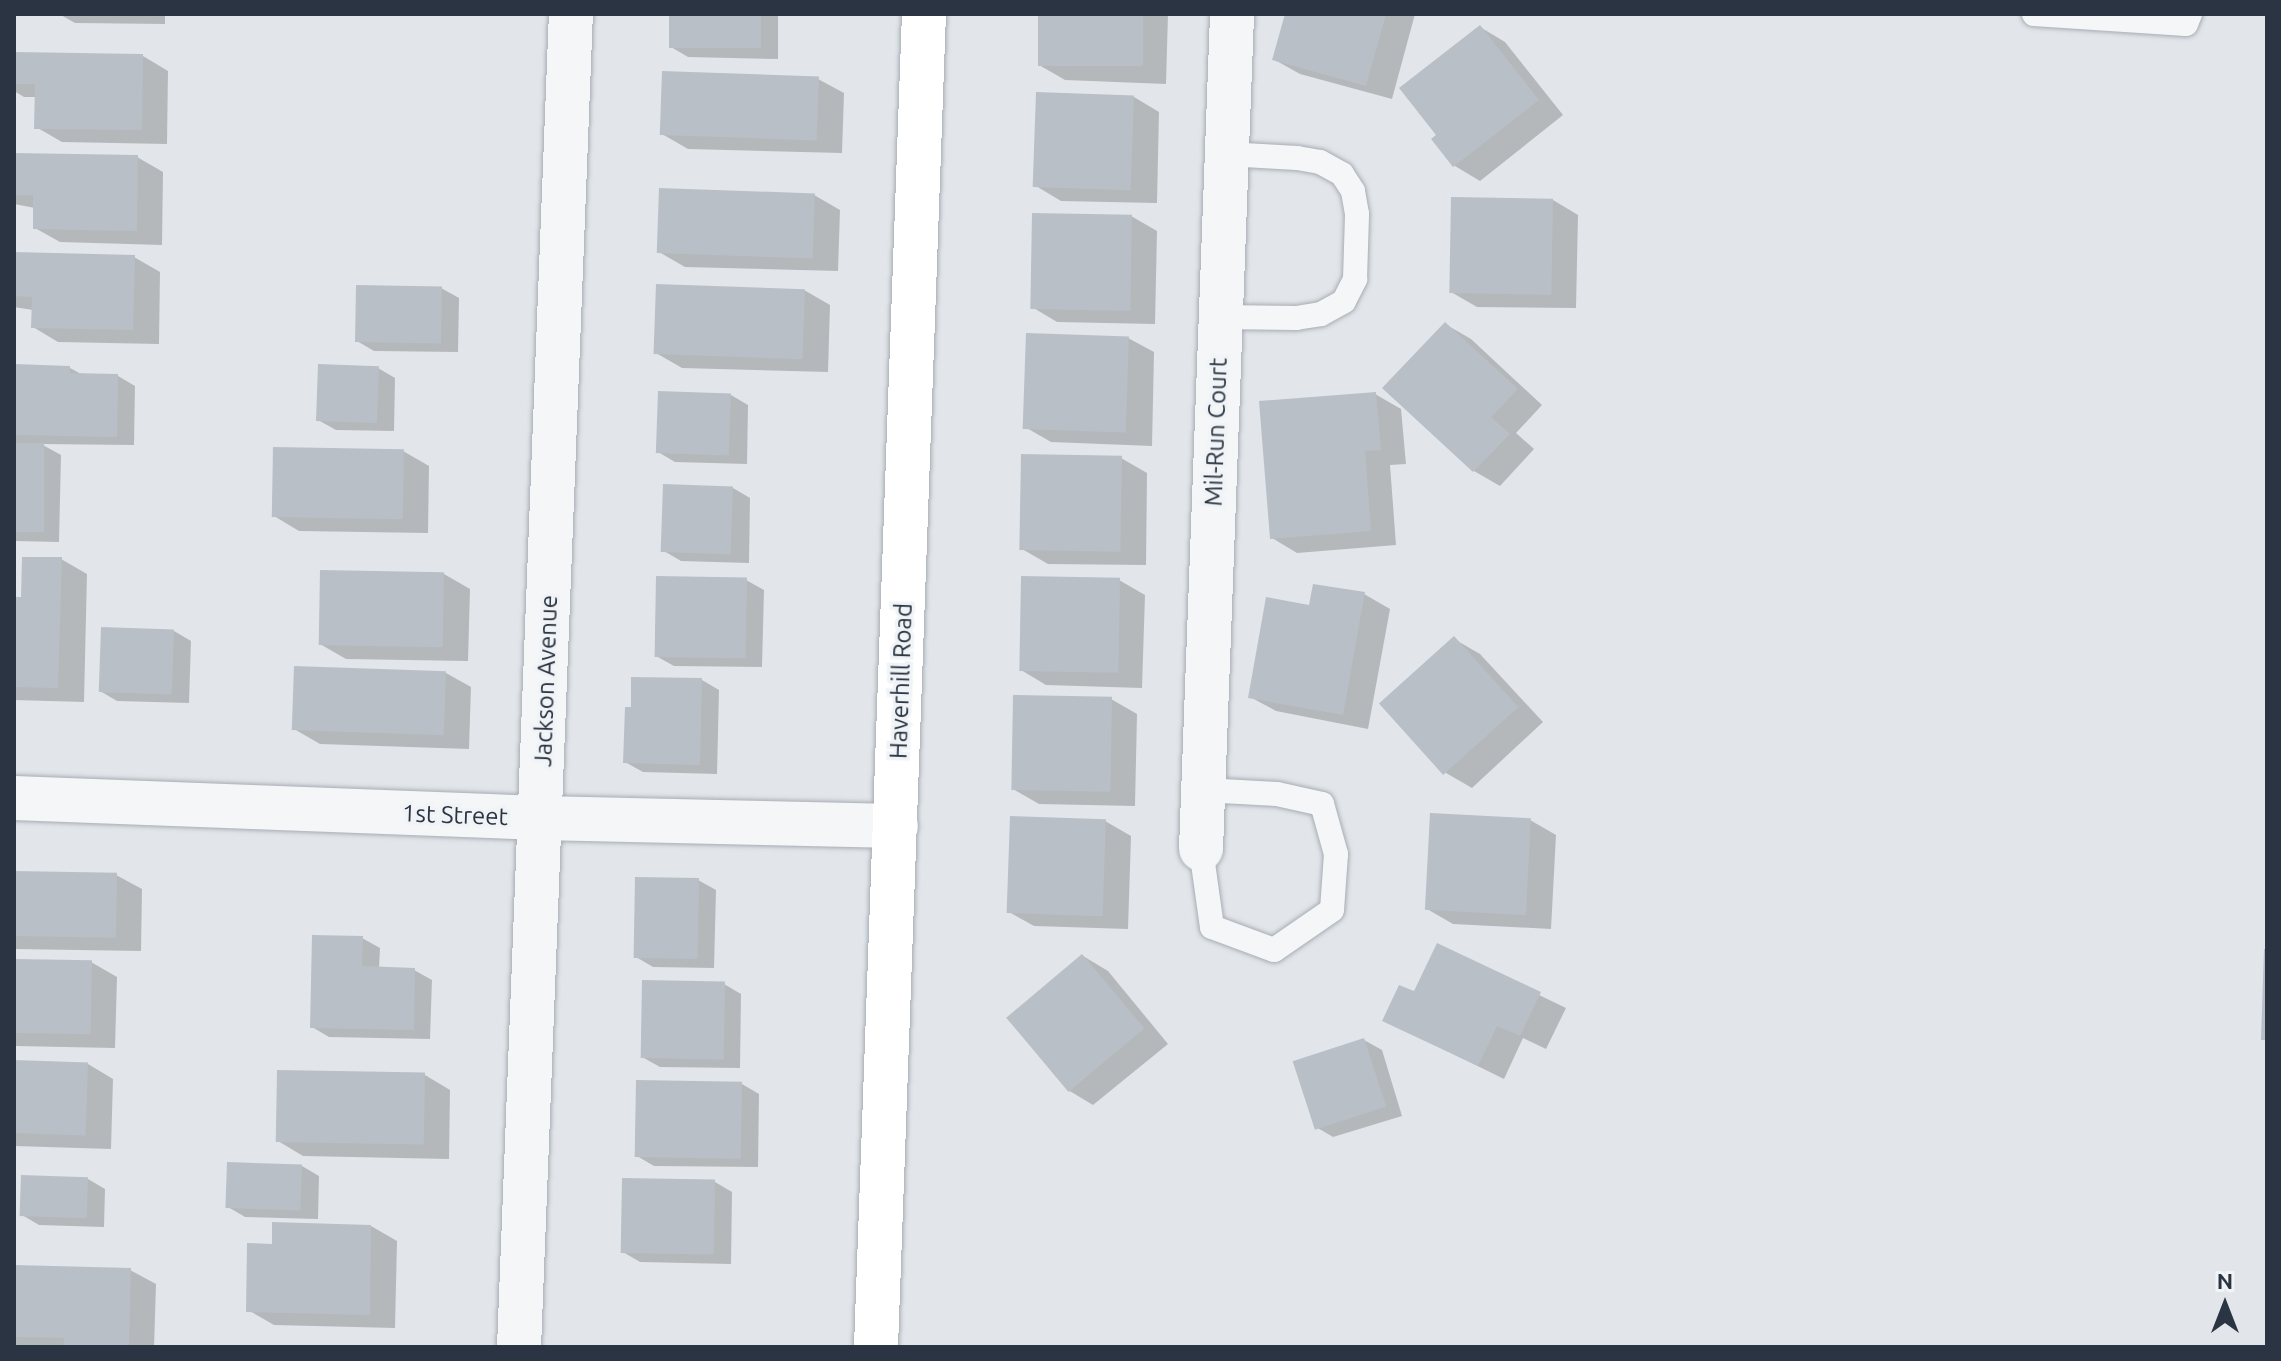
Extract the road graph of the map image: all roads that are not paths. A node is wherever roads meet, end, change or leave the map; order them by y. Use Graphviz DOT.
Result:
graph roads {
  1 [pos="571,14"];
  2 [pos="924,14"];
  3 [pos="1232,14"];
  4 [pos="2034,14"];
  5 [pos="2190,14"];
  6 [pos="1226,154"];
  7 [pos="1220,317"];
  8 [pos="1203,790"];
  9 [pos="14,798"];
  10 [pos="541,818"];
  11 [pos="896,826"];
  12 [pos="1201,849"];
  13 [pos="519,1347"];
  14 [pos="876,1347"];
  1 -- 10 [label="street, Jackson Avenue"];
  2 -- 11 [label="street, Haverhill Road"];
  3 -- 6 [label="street, Mil-Run Court"];
  4 -- 5 [label="lane"];
  6 -- 7 [label="street, Mil-Run Court"];
  6 -- 7 [label="lane"];
  7 -- 8 [label="street, Mil-Run Court"];
  8 -- 12 [label="street, Mil-Run Court"];
  8 -- 12 [label="lane"];
  9 -- 10 [label="street, 1st Street"];
  10 -- 11 [label="street, 1st Street"];
  10 -- 13 [label="street, Jackson Avenue"];
  11 -- 14 [label="street, Haverhill Road"];
}
